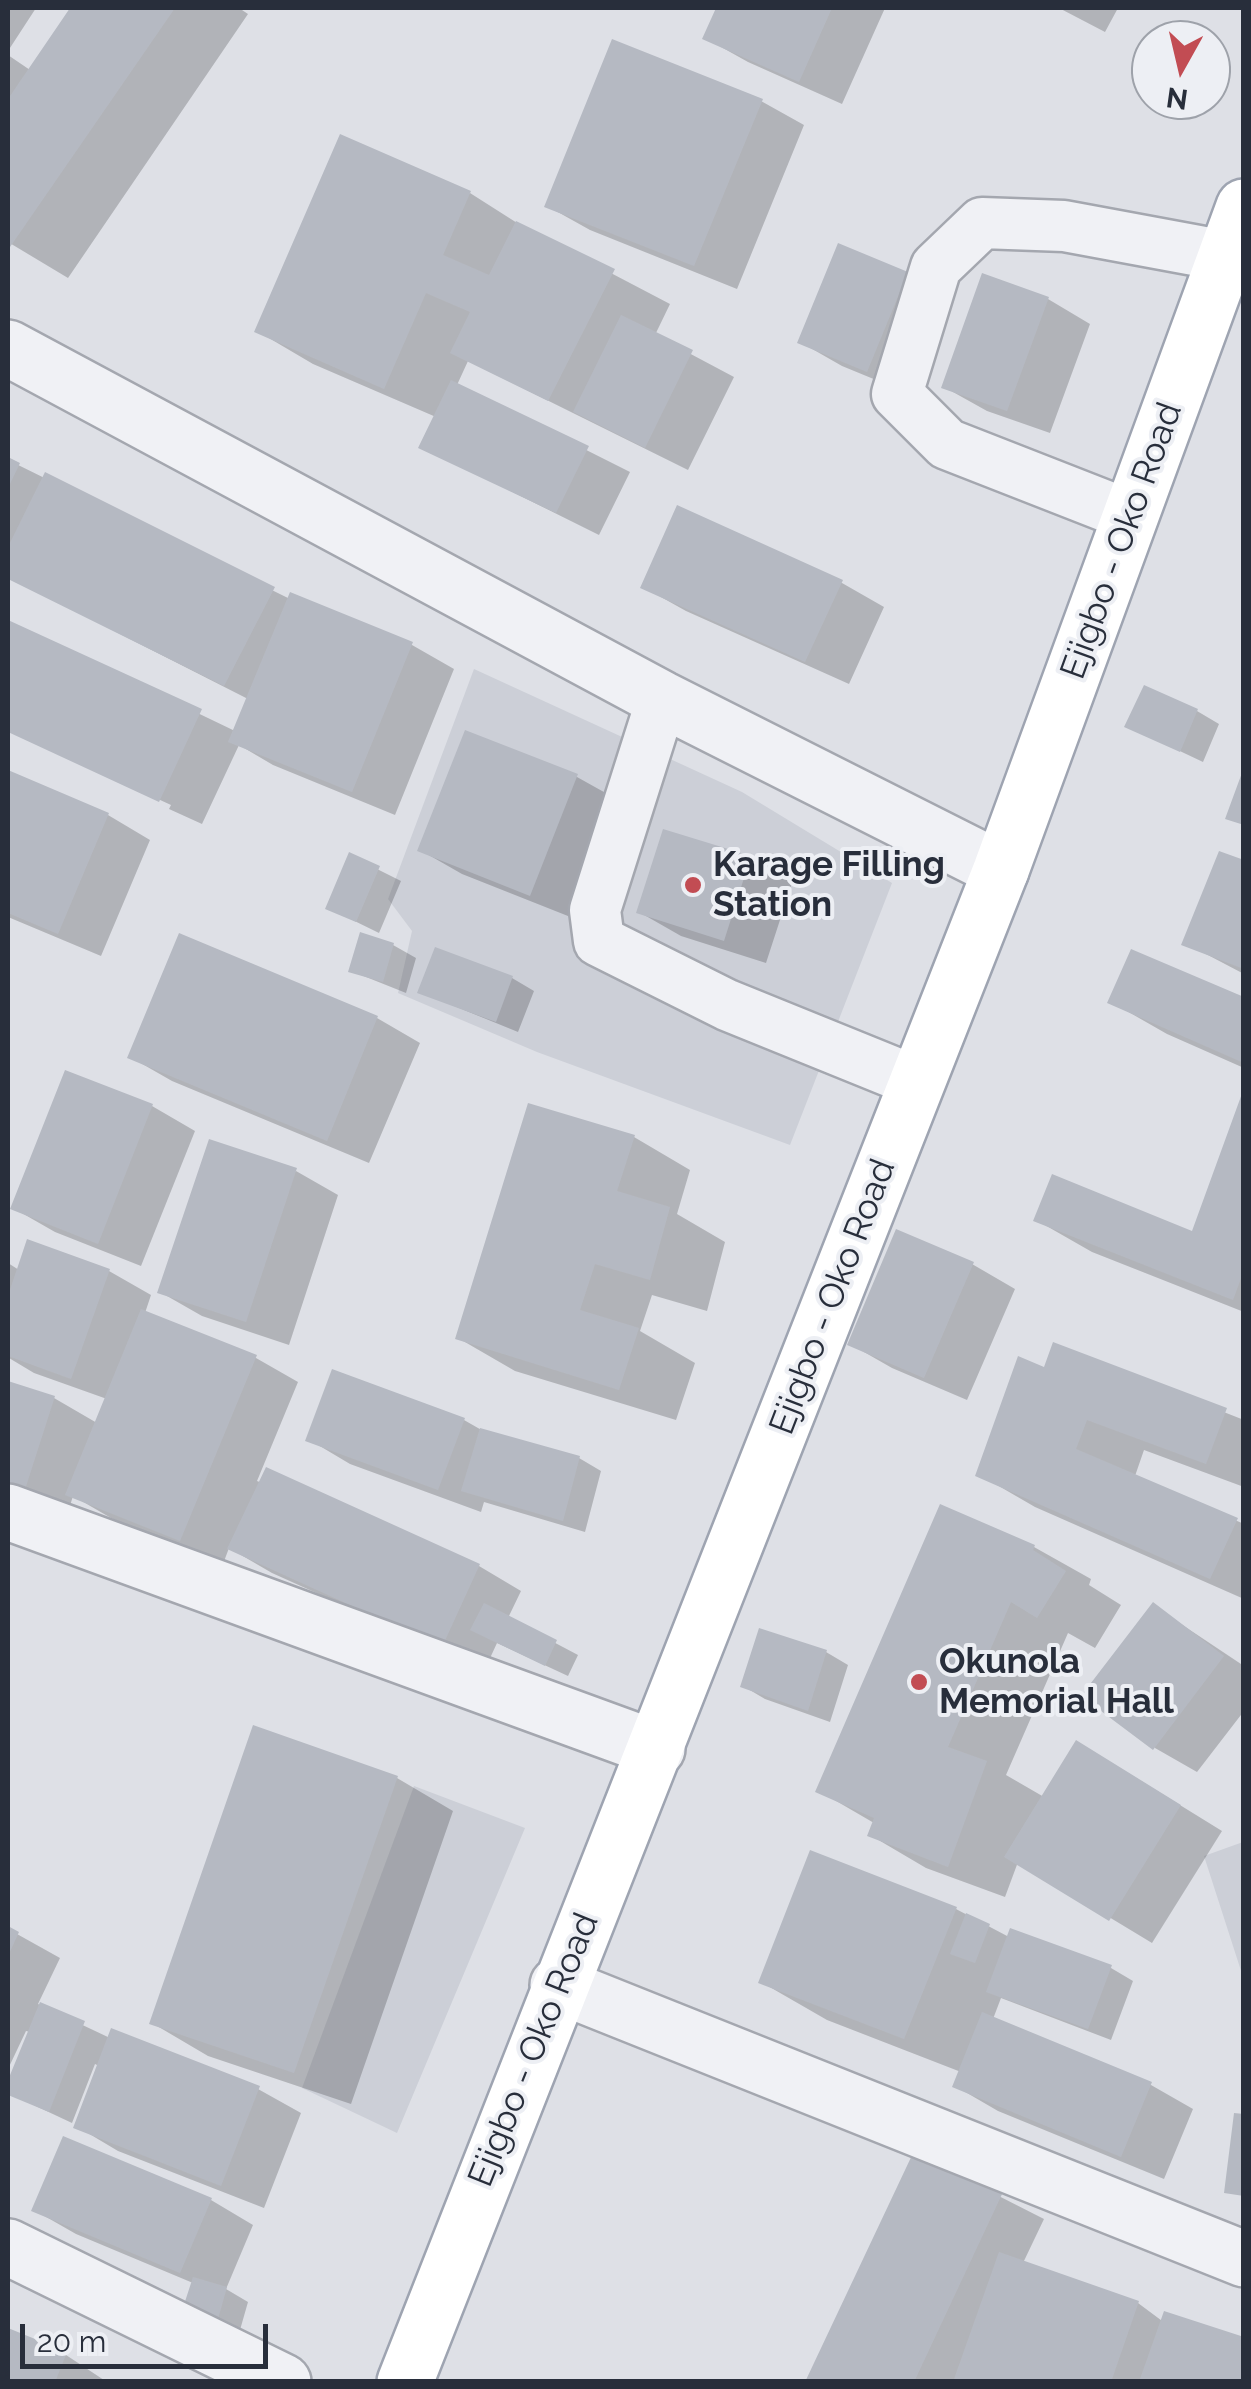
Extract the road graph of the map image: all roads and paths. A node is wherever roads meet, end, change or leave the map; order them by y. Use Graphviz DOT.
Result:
graph roads {
  1 [pos="1235,231"];
  2 [pos="8,348"];
  3 [pos="1130,516"];
  4 [pos="662,700"];
  5 [pos="1001,870"];
  6 [pos="916,1082"];
  7 [pos="8,1512"];
  8 [pos="657,1749"];
  9 [pos="558,1985"];
  10 [pos="8,2247"];
  11 [pos="1244,2259"];
  12 [pos="283,2382"];
  13 [pos="404,2382"];
  1 -- 3 [label="main road, Ejigbo - Oko Road"];
  1 -- 3 [label="lane"];
  2 -- 4 [label="street"];
  3 -- 5 [label="main road, Ejigbo - Oko Road"];
  4 -- 5 [label="street"];
  4 -- 6 [label="lane"];
  5 -- 6 [label="main road, Ejigbo - Oko Road"];
  6 -- 8 [label="main road, Ejigbo - Oko Road"];
  7 -- 8 [label="street"];
  8 -- 9 [label="main road, Ejigbo - Oko Road"];
  9 -- 11 [label="street"];
  9 -- 13 [label="main road, Ejigbo - Oko Road"];
  10 -- 12 [label="street"];
}
